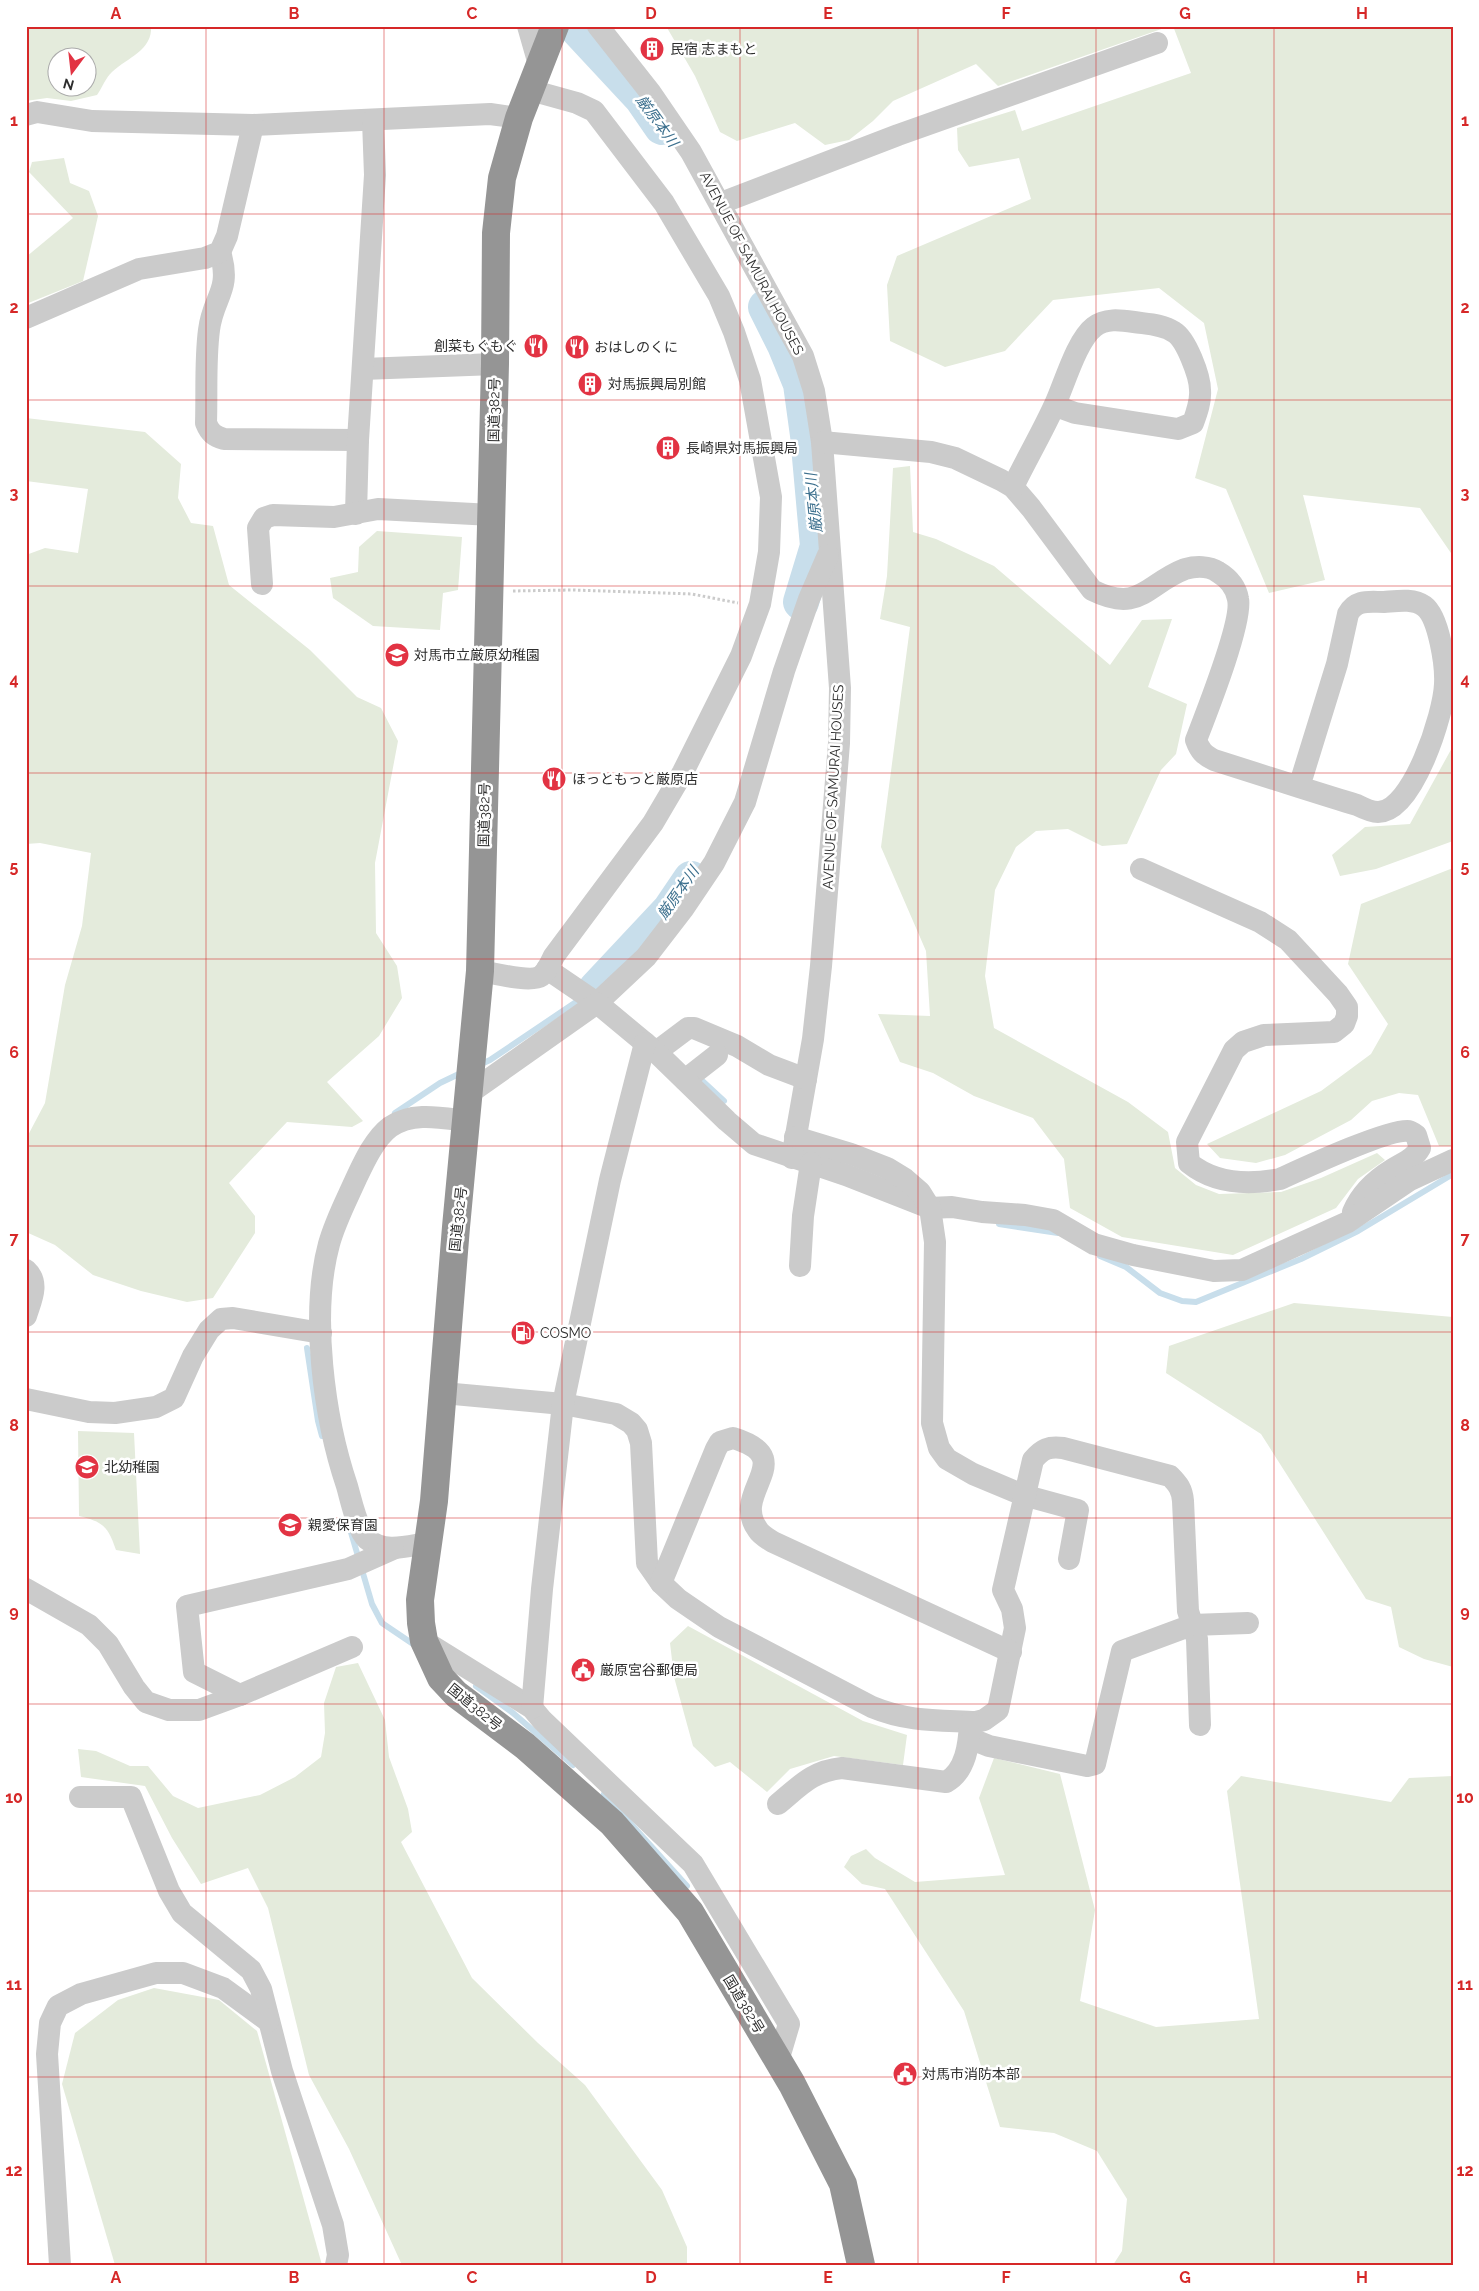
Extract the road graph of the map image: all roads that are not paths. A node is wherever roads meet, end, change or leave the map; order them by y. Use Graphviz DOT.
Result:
graph roads {
  1 [pos="598,26"];
  2 [pos="546,28"];
  3 [pos="1157,43"];
  4 [pos="535,79"];
  5 [pos="26,115"];
  6 [pos="518,118"];
  7 [pos="373,120"];
  8 [pos="253,125"];
  9 [pos="721,203"];
  10 [pos="220,252"];
  11 [pos="26,318"];
  12 [pos="495,364"];
  13 [pos="363,369"];
  14 [pos="1055,404"];
  15 [pos="358,440"];
  16 [pos="822,442"];
  17 [pos="1013,487"];
  18 [pos="356,514"];
  19 [pos="492,515"];
  20 [pos="829,554"];
  21 [pos="262,584"];
  22 [pos="1299,787"];
  23 [pos="1141,869"];
  24 [pos="547,969"];
  25 [pos="480,971"];
  26 [pos="597,996"];
  27 [pos="658,1046"];
  28 [pos="718,1055"];
  29 [pos="691,1076"];
  30 [pos="806,1078"];
  31 [pos="471,1087"];
  32 [pos="467,1122"];
  33 [pos="811,1154"];
  34 [pos="1453,1160"];
  35 [pos="930,1208"];
  36 [pos="1348,1222"];
  37 [pos="800,1266"];
  38 [pos="26,1270"];
  39 [pos="26,1316"];
  40 [pos="321,1333"];
  41 [pos="443,1393"];
  42 [pos="26,1398"];
  43 [pos="563,1404"];
  44 [pos="1023,1495"];
  45 [pos="428,1543"];
  46 [pos="393,1549"];
  47 [pos="1069,1559"];
  48 [pos="660,1583"];
  49 [pos="26,1589"];
  50 [pos="1248,1623"];
  51 [pos="1192,1625"];
  52 [pos="424,1641"];
  53 [pos="352,1647"];
  54 [pos="1011,1652"];
  55 [pos="240,1695"];
  56 [pos="537,1714"];
  57 [pos="1200,1725"];
  58 [pos="969,1730"];
  59 [pos="525,1746"];
  60 [pos="80,1797"];
  61 [pos="778,1804"];
  62 [pos="268,2021"];
  63 [pos="778,2061"];
  64 [pos="60,2265"];
  65 [pos="336,2265"];
  66 [pos="861,2265"];
  1 -- 9 [label="street, AVENUE OF SAMURAI HOUSES"];
  2 -- 4 [label="highway, 国道382号"];
  3 -- 9 [label="street"];
  4 -- 6 [label="highway, 国道382号"];
  4 -- 24 [label="street"];
  5 -- 8 [label="street"];
  6 -- 7 [label="street"];
  6 -- 12 [label="highway, 国道382号"];
  7 -- 8 [label="street"];
  7 -- 13 [label="street"];
  8 -- 10 [label="street"];
  9 -- 16 [label="street, AVENUE OF SAMURAI HOUSES"];
  10 -- 11 [label="street"];
  10 -- 15 [label="street"];
  12 -- 13 [label="street"];
  12 -- 19 [label="highway, 国道382号"];
  13 -- 15 [label="street"];
  14 -- 14 [label="street"];
  14 -- 17 [label="street"];
  15 -- 18 [label="street"];
  16 -- 17 [label="street"];
  16 -- 20 [label="street, AVENUE OF SAMURAI HOUSES"];
  17 -- 22 [label="street"];
  18 -- 19 [label="street"];
  18 -- 21 [label="street"];
  19 -- 25 [label="highway, 国道382号"];
  20 -- 26 [label="street"];
  20 -- 30 [label="street, AVENUE OF SAMURAI HOUSES"];
  22 -- 22 [label="street"];
  23 -- 36 [label="street"];
  24 -- 25 [label="street"];
  24 -- 26 [label="street"];
  25 -- 31 [label="highway, 国道382号"];
  26 -- 27 [label="street"];
  26 -- 31 [label="street"];
  27 -- 29 [label="street"];
  27 -- 30 [label="street"];
  27 -- 43 [label="street"];
  28 -- 29 [label="street"];
  29 -- 33 [label="street"];
  30 -- 33 [label="street, AVENUE OF SAMURAI HOUSES"];
  31 -- 32 [label="highway, 国道382号"];
  32 -- 40 [label="street"];
  32 -- 41 [label="highway, 国道382号"];
  33 -- 35 [label="street"];
  33 -- 37 [label="street, AVENUE OF SAMURAI HOUSES"];
  34 -- 36 [label="street"];
  35 -- 36 [label="street"];
  35 -- 44 [label="street"];
  38 -- 39 [label="street"];
  40 -- 42 [label="street"];
  40 -- 46 [label="street"];
  41 -- 43 [label="street"];
  41 -- 45 [label="highway, 国道382号"];
  43 -- 48 [label="street"];
  43 -- 56 [label="street"];
  44 -- 47 [label="street"];
  44 -- 51 [label="street"];
  44 -- 54 [label="street"];
  45 -- 46 [label="street"];
  45 -- 52 [label="highway, 国道382号"];
  46 -- 55 [label="street"];
  48 -- 54 [label="street"];
  48 -- 58 [label="street"];
  49 -- 55 [label="street"];
  50 -- 51 [label="street"];
  51 -- 57 [label="street"];
  51 -- 58 [label="street"];
  52 -- 56 [label="street"];
  52 -- 59 [label="highway, 国道382号"];
  53 -- 55 [label="street"];
  54 -- 58 [label="street"];
  56 -- 59 [label="street"];
  56 -- 63 [label="street"];
  58 -- 61 [label="street"];
  59 -- 63 [label="highway, 国道382号"];
  60 -- 62 [label="street"];
  62 -- 64 [label="street"];
  62 -- 65 [label="street"];
  63 -- 66 [label="highway, 国道382号"];
}
